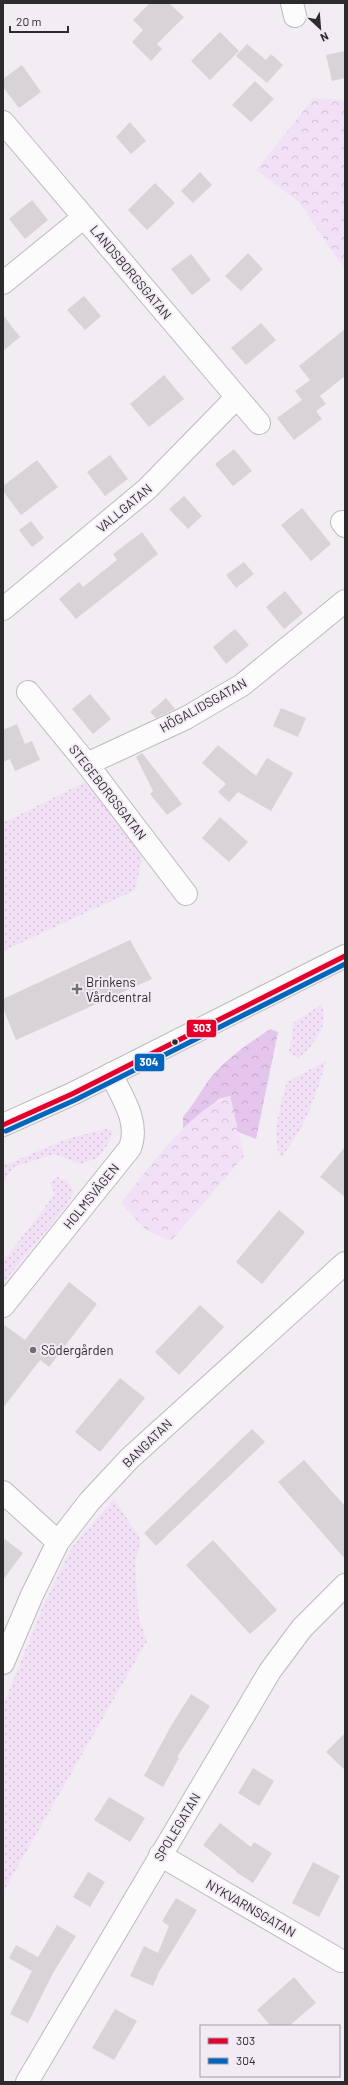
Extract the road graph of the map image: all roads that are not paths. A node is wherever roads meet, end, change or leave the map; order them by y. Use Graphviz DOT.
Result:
graph roads {
  1 [pos="3,122"];
  2 [pos="84,217"];
  3 [pos="3,283"];
  4 [pos="237,397"];
  5 [pos="259,423"];
  6 [pos="345,601"];
  7 [pos="3,609"];
  8 [pos="28,692"];
  9 [pos="87,764"];
  10 [pos="186,894"];
  11 [pos="345,956"];
  12 [pos="111,1074"];
  13 [pos="3,1125"];
  14 [pos="345,1263"];
  15 [pos="3,1306"];
  16 [pos="3,1492"];
  17 [pos="58,1542"];
  18 [pos="345,1585"];
  19 [pos="3,1664"];
  20 [pos="160,1855"];
  21 [pos="341,1961"];
  22 [pos="28,2082"];
  1 -- 2 [label="street, LANDSBORGSGATAN"];
  2 -- 3 [label="street"];
  2 -- 4 [label="street, LANDSBORGSGATAN"];
  4 -- 5 [label="street, LANDSBORGSGATAN"];
  4 -- 7 [label="street, VALLGATAN"];
  6 -- 9 [label="street, HÖGALIDSGATAN"];
  8 -- 9 [label="street, STEGEBORGSGATAN"];
  9 -- 10 [label="street, STEGEBORGSGATAN"];
  11 -- 12 [label="street"];
  12 -- 13 [label="street"];
  12 -- 15 [label="street, HOLMSVÄGEN"];
  14 -- 17 [label="street, BANGATAN"];
  16 -- 17 [label="street"];
  17 -- 19 [label="street, BANGATAN"];
  18 -- 20 [label="street, SPOLEGATAN"];
  20 -- 21 [label="street, NYKVARNSGATAN"];
  20 -- 22 [label="street, SPOLEGATAN"];
}
